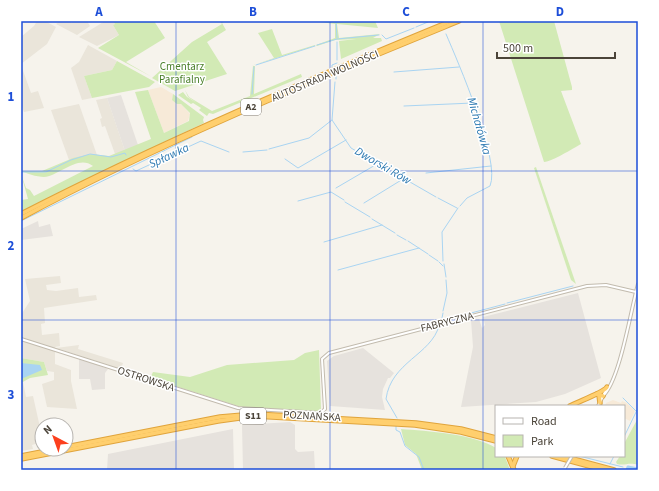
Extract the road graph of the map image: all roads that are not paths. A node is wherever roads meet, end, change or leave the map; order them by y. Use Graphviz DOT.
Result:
graph roads {
  1 [pos="458,21"];
  2 [pos="452,22"];
  3 [pos="441,26"];
  4 [pos="21,214"];
  5 [pos="21,218"];
  6 [pos="638,284"];
  7 [pos="636,292"];
  8 [pos="21,339"];
  9 [pos="612,381"];
  10 [pos="607,387"];
  11 [pos="601,394"];
  12 [pos="599,404"];
  13 [pos="572,405"];
  14 [pos="233,413"];
  15 [pos="315,413"];
  16 [pos="241,414"];
  17 [pos="203,418"];
  18 [pos="196,422"];
  19 [pos="480,435"];
  20 [pos="495,438"];
  21 [pos="495,443"];
  22 [pos="74,446"];
  23 [pos="81,446"];
  24 [pos="34,453"];
  25 [pos="21,456"];
  26 [pos="508,457"];
  27 [pos="516,457"];
  28 [pos="556,457"];
  29 [pos="566,457"];
  30 [pos="571,457"];
  31 [pos="21,460"];
  32 [pos="564,469"];
  33 [pos="514,470"];
  34 [pos="604,470"];
  35 [pos="614,470"];
  1 -- 2 [label="highway, AUTOSTRADA WOLNOŚCI / A2"];
  2 -- 3 [label="highway, AUTOSTRADA WOLNOŚCI / A2"];
  3 -- 4 [label="highway, AUTOSTRADA WOLNOŚCI / A2"];
  3 -- 5 [label="highway, AUTOSTRADA WOLNOŚCI / A2"];
  6 -- 7 [label="street"];
  7 -- 9 [label="street"];
  7 -- 15 [label="street, FABRYCZNA"];
  8 -- 15 [label="street, OSTROWSKA"];
  9 -- 10 [label="street"];
  9 -- 11 [label="street"];
  10 -- 11 [label="highway"];
  11 -- 12 [label="highway"];
  11 -- 13 [label="highway"];
  14 -- 16 [label="highway"];
  16 -- 18 [label="highway, POZNAŃSKA / S11"];
  16 -- 19 [label="highway, POZNAŃSKA / S11"];
  17 -- 18 [label="highway"];
  18 -- 23 [label="highway, POZNAŃSKA / S11"];
  19 -- 20 [label="highway, POZNAŃSKA / S11"];
  19 -- 21 [label="highway"];
  19 -- 23 [label="highway, POZNAŃSKA / S11"];
  22 -- 23 [label="highway, S11"];
  23 -- 31 [label="highway, S11"];
  24 -- 25 [label="highway"];
  26 -- 33 [label="highway"];
  27 -- 33 [label="highway"];
  28 -- 34 [label="highway"];
  29 -- 35 [label="highway"];
  30 -- 32 [label="street, bridge"];
}
